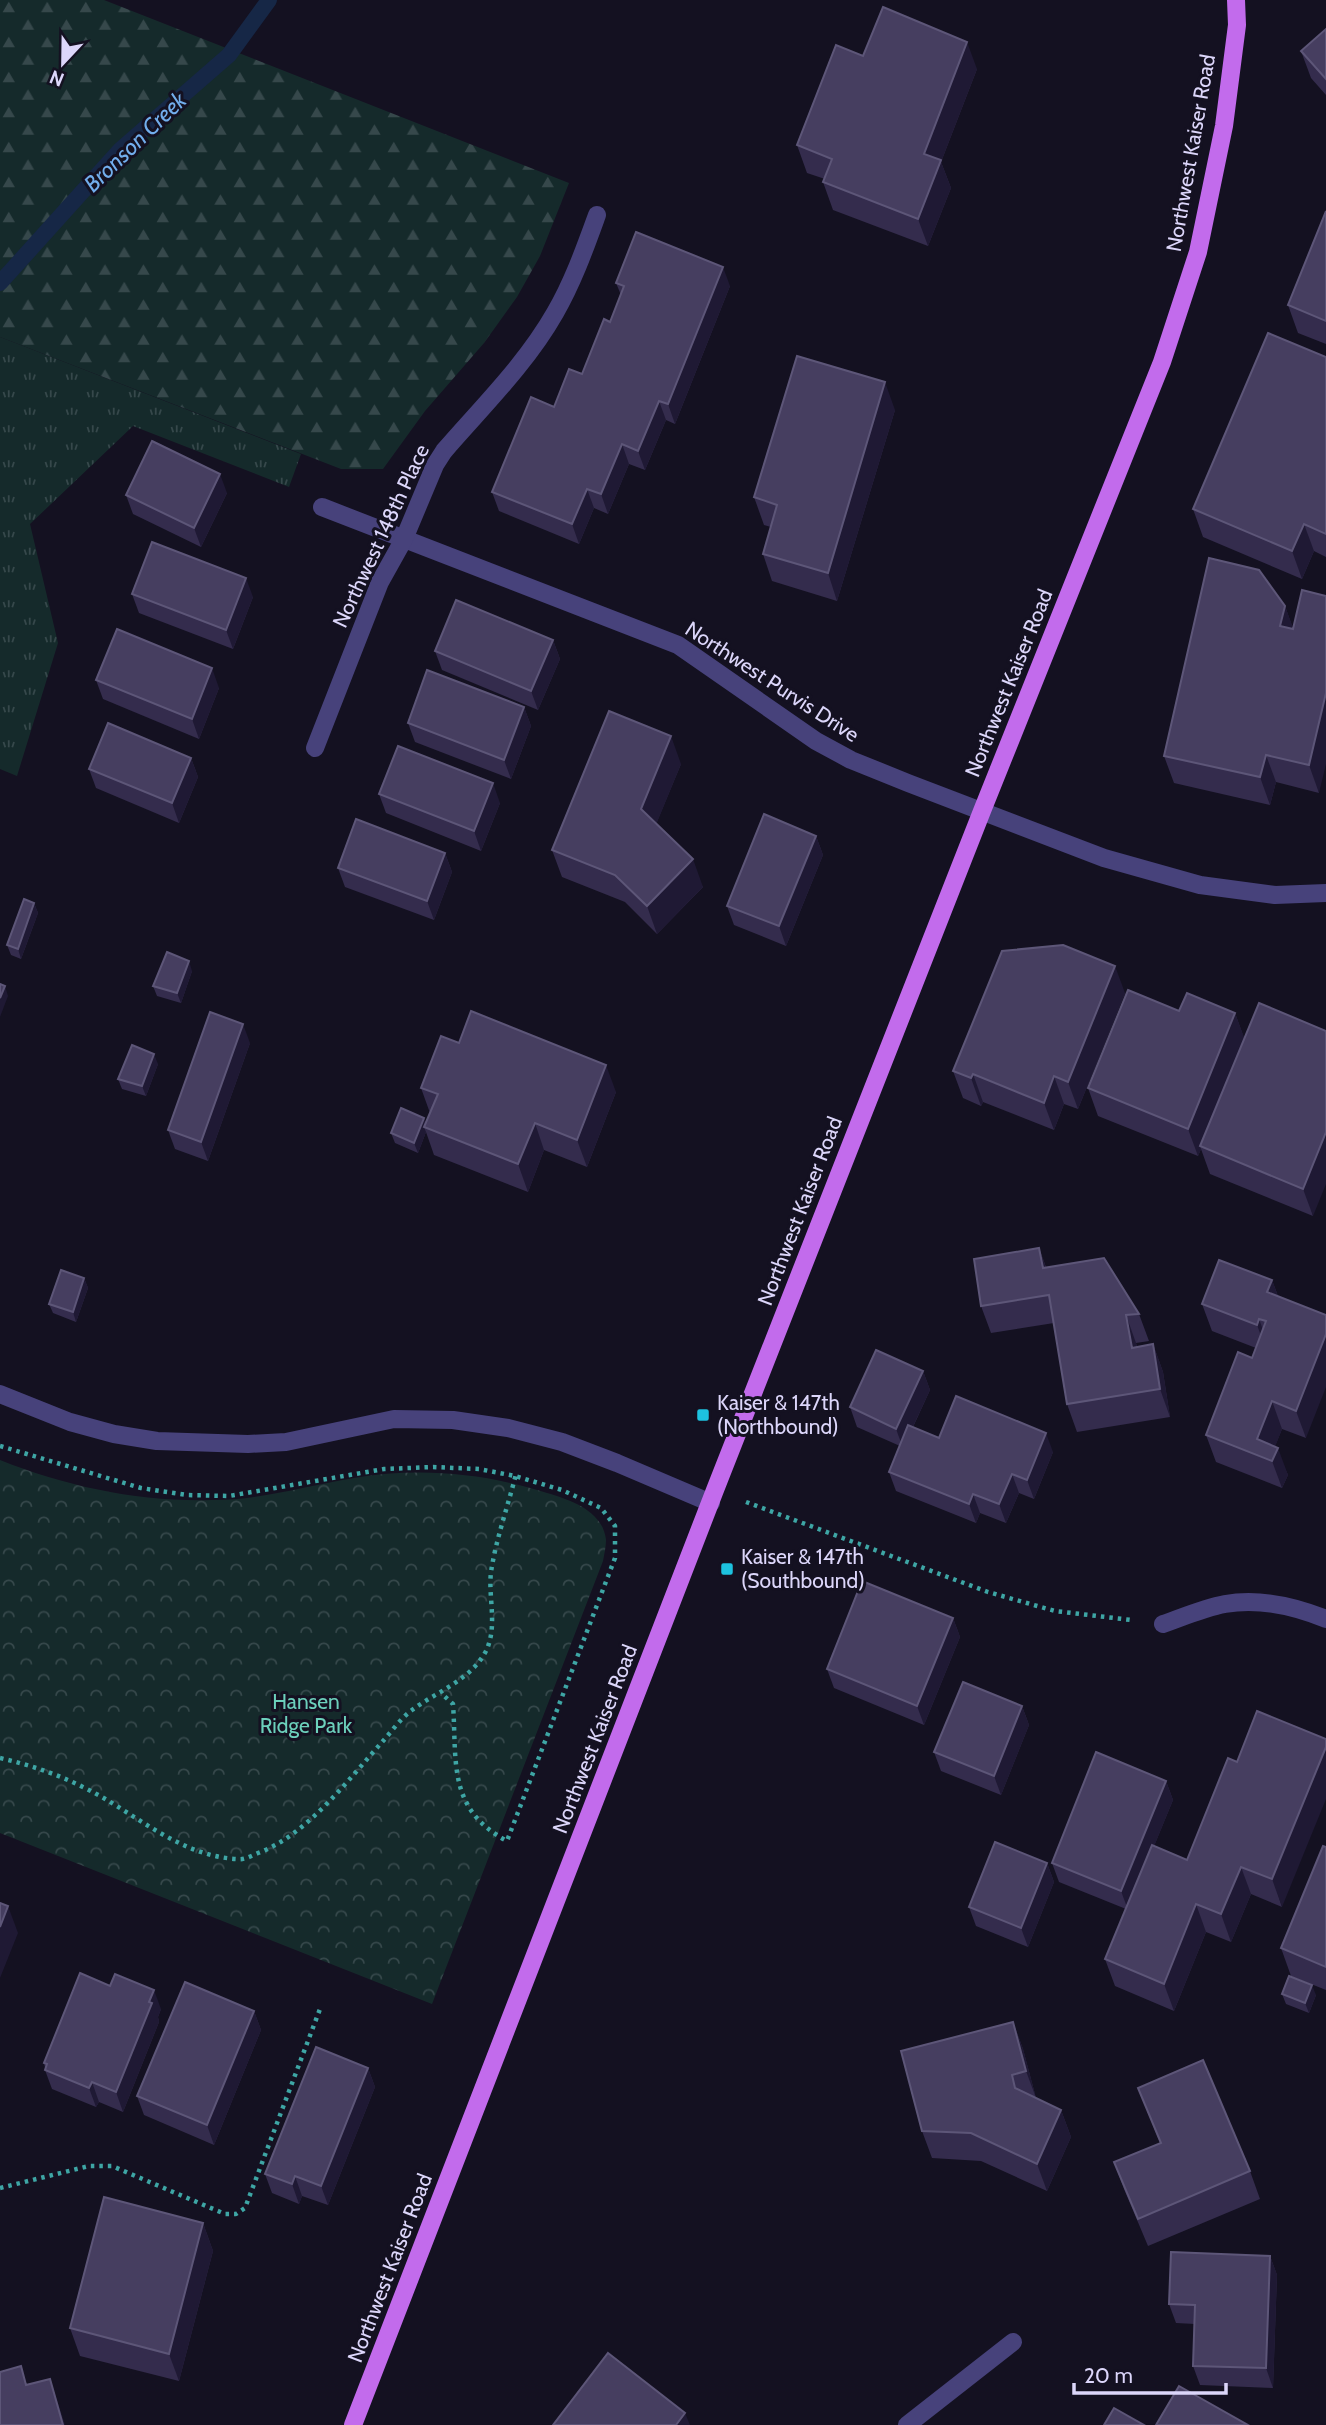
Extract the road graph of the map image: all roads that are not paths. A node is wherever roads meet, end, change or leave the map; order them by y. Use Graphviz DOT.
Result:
graph roads {
  1 [pos="1236,0"];
  2 [pos="597,215"];
  3 [pos="322,507"];
  4 [pos="404,539"];
  5 [pos="315,748"];
  6 [pos="982,811"];
  7 [pos="1326,893"];
  8 [pos="0,1394"];
  9 [pos="713,1497"];
  10 [pos="1326,1619"];
  11 [pos="1163,1624"];
  12 [pos="1013,2342"];
  13 [pos="354,2425"];
  14 [pos="908,2425"];
  1 -- 6 [label="main road, Northwest Kaiser Road"];
  2 -- 4 [label="street, Northwest 148th Place"];
  3 -- 4 [label="street, Northwest Purvis Drive"];
  4 -- 5 [label="street, Northwest 148th Place"];
  4 -- 6 [label="street, Northwest Purvis Drive"];
  6 -- 7 [label="street, Northwest Purvis Drive"];
  6 -- 9 [label="main road, Northwest Kaiser Road"];
  8 -- 9 [label="street"];
  9 -- 13 [label="main road, Northwest Kaiser Road"];
  10 -- 11 [label="street"];
  12 -- 14 [label="street"];
}
